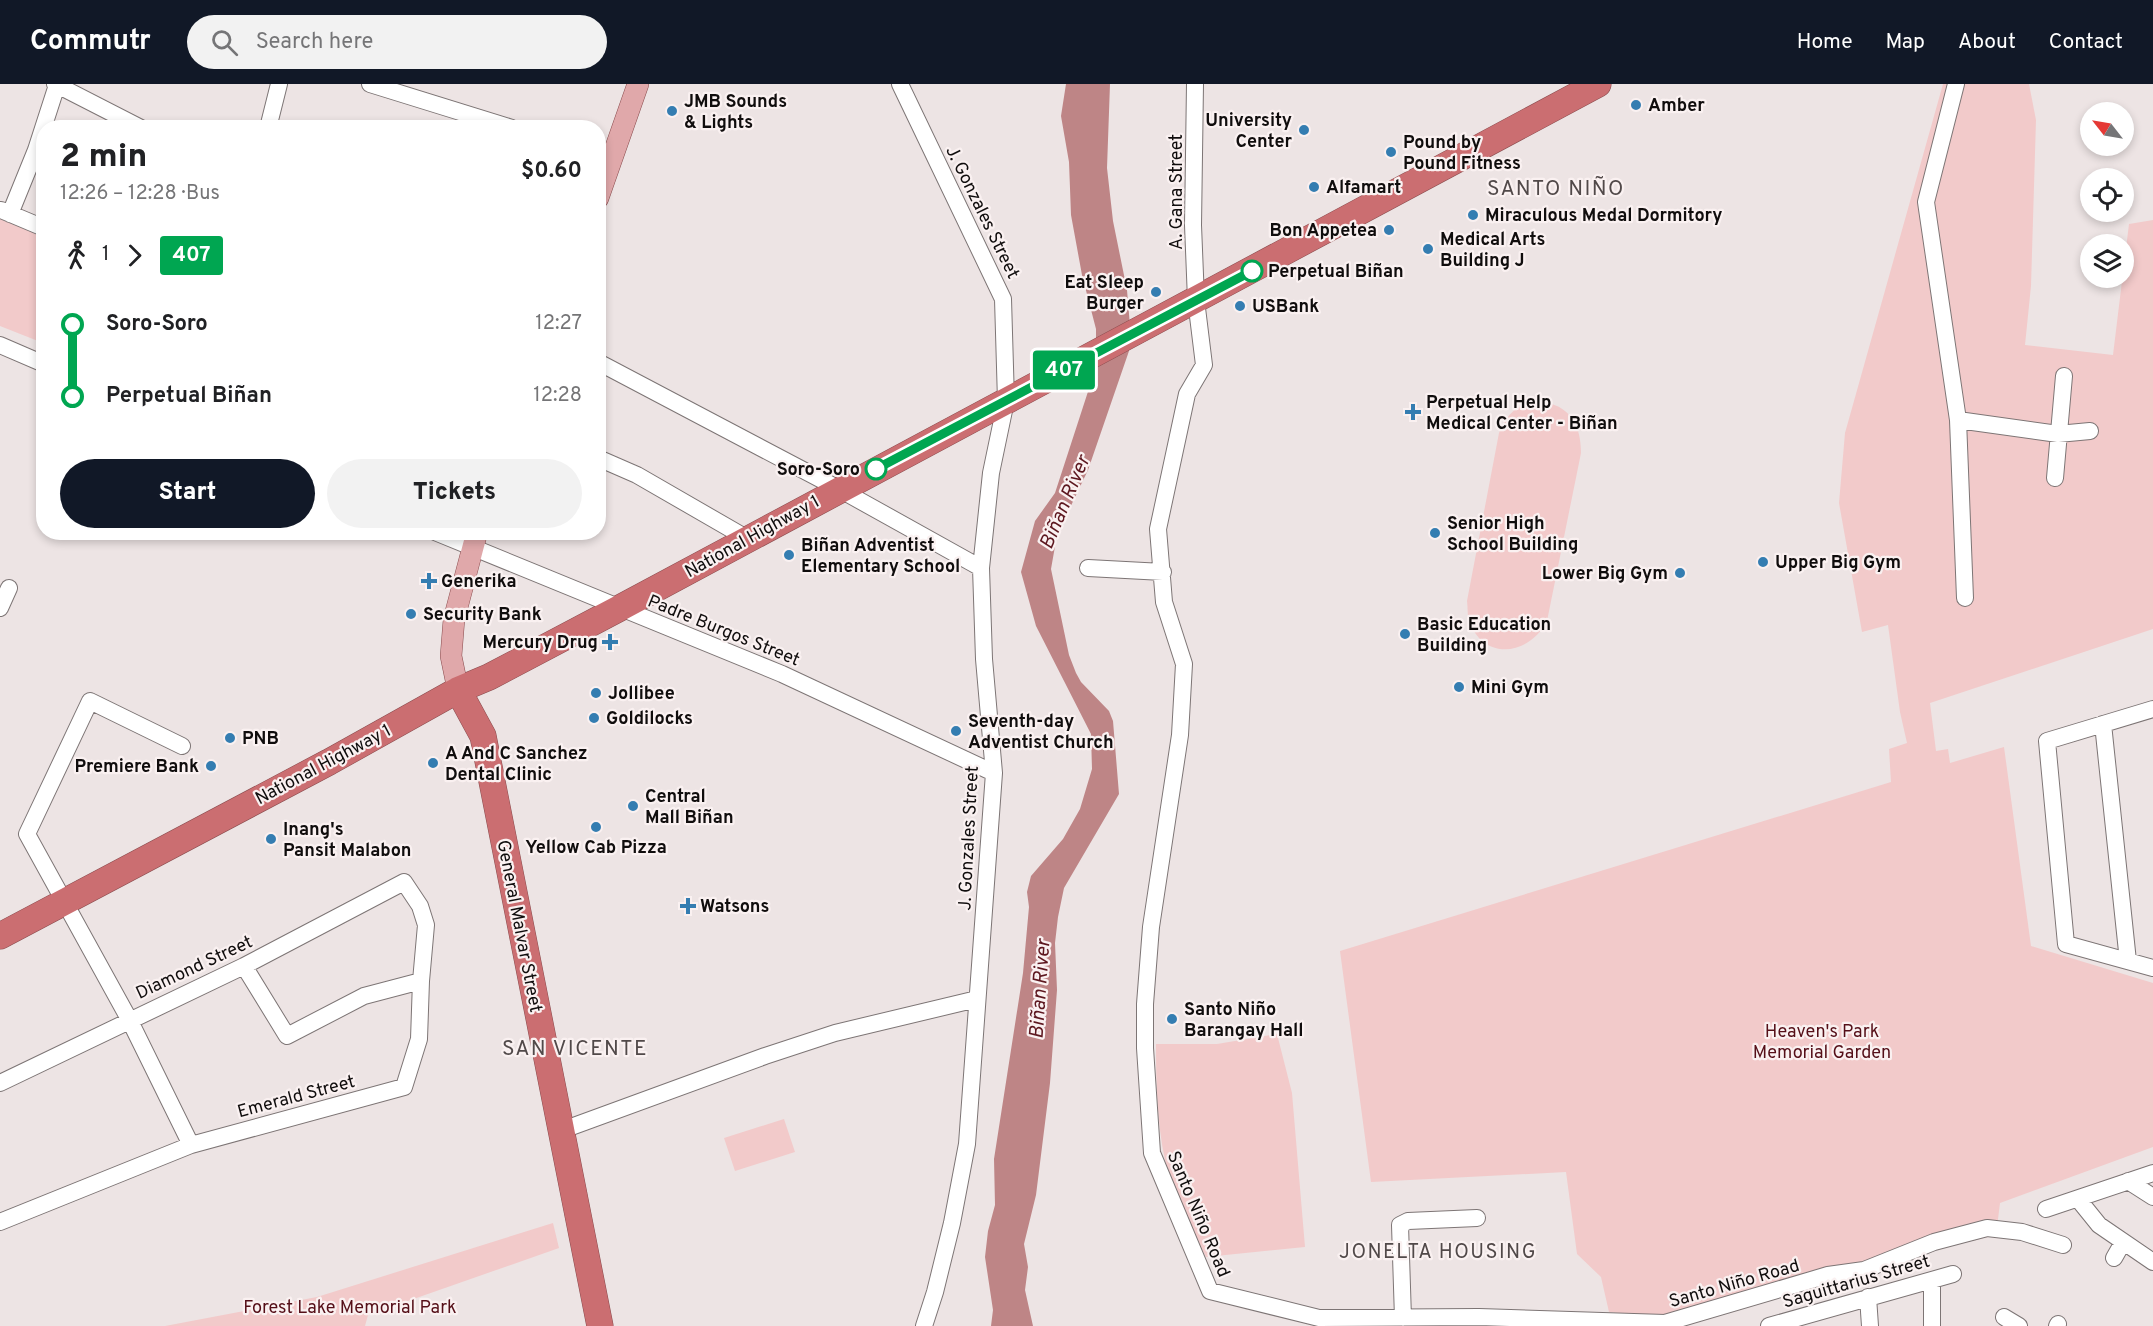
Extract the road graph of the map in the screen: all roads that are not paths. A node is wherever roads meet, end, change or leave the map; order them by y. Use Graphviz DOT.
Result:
graph roads {
  1 [pos="279,84"];
  2 [pos="370,84"];
  3 [pos="638,84"];
  4 [pos="900,84"];
  5 [pos="1195,84"];
  6 [pos="1598,84"];
  7 [pos="1956,84"];
  8 [pos="56,85"];
  9 [pos="45,120"];
  10 [pos="125,120"];
  11 [pos="270,120"];
  12 [pos="486,120"];
  13 [pos="36,150"];
  14 [pos="606,155"];
  15 [pos="5,212"];
  16 [pos="36,225"];
  17 [pos="1196,300"];
  18 [pos="0,345"];
  19 [pos="36,360"];
  20 [pos="606,366"];
  21 [pos="2064,376"];
  22 [pos="1006,400"];
  23 [pos="1958,420"];
  24 [pos="2090,431"];
  25 [pos="2058,434"];
  26 [pos="606,461"];
  27 [pos="2055,478"];
  28 [pos="839,489"];
  29 [pos="748,539"];
  30 [pos="474,540"];
  31 [pos="981,568"];
  32 [pos="1088,568"];
  33 [pos="1163,572"];
  34 [pos="9,588"];
  35 [pos="1965,598"];
  36 [pos="0,608"];
  37 [pos="618,609"];
  38 [pos="458,690"];
  39 [pos="2153,709"];
  40 [pos="2103,724"];
  41 [pos="182,746"];
  42 [pos="994,773"];
  43 [pos="404,882"];
  44 [pos="64,902"];
  45 [pos="0,936"];
  46 [pos="2128,961"];
  47 [pos="244,966"];
  48 [pos="2153,968"];
  49 [pos="420,981"];
  50 [pos="977,999"];
  51 [pos="129,1019"];
  52 [pos="0,1083"];
  53 [pos="561,1131"];
  54 [pos="191,1145"];
  55 [pos="2153,1173"];
  56 [pos="2128,1181"];
  57 [pos="2153,1197"];
  58 [pos="2078,1199"];
  59 [pos="2046,1209"];
  60 [pos="1477,1218"];
  61 [pos="0,1222"];
  62 [pos="2063,1245"];
  63 [pos="2153,1262"];
  64 [pos="1953,1274"];
  65 [pos="1932,1280"];
  66 [pos="1868,1297"];
  67 [pos="2004,1317"];
  68 [pos="1403,1318"];
  69 [pos="600,1326"];
  70 [pos="924,1326"];
  71 [pos="1769,1326"];
  72 [pos="1870,1326"];
  73 [pos="1932,1326"];
  74 [pos="2019,1326"];
  1 -- 11 [label="street"];
  2 -- 12 [label="street"];
  3 -- 14 [label="main road"];
  4 -- 22 [label="street, J. Gonzales Street"];
  5 -- 17 [label="street, A. Gana Street"];
  6 -- 17 [label="highway, National Highway 1"];
  7 -- 23 [label="street"];
  8 -- 9 [label="street"];
  8 -- 10 [label="street"];
  13 -- 15 [label="street"];
  15 -- 16 [label="street"];
  17 -- 22 [label="highway, National Highway 1"];
  17 -- 33 [label="street, Santo Niño Road"];
  18 -- 19 [label="street"];
  20 -- 28 [label="street"];
  21 -- 25 [label="street"];
  22 -- 28 [label="highway, National Highway 1"];
  22 -- 31 [label="street, J. Gonzales Street"];
  23 -- 25 [label="street"];
  23 -- 35 [label="street"];
  24 -- 25 [label="street"];
  25 -- 27 [label="street"];
  26 -- 29 [label="street"];
  28 -- 29 [label="highway, National Highway 1"];
  28 -- 31 [label="street"];
  29 -- 37 [label="highway, National Highway 1"];
  30 -- 37 [label="street, Padre Burgos Street"];
  30 -- 38 [label="main road, General Malvar Street"];
  31 -- 42 [label="street, J. Gonzales Street"];
  32 -- 33 [label="street"];
  33 -- 68 [label="street, Santo Niño Road"];
  34 -- 36 [label="street"];
  37 -- 38 [label="highway, National Highway 1"];
  37 -- 42 [label="street, Padre Burgos Street"];
  38 -- 44 [label="highway, National Highway 1"];
  38 -- 53 [label="highway, General Malvar Street"];
  39 -- 40 [label="street"];
  40 -- 46 [label="street"];
  40 -- 46 [label="street"];
  41 -- 44 [label="street"];
  42 -- 50 [label="street, J. Gonzales Street"];
  43 -- 47 [label="street, Diamond Street"];
  43 -- 49 [label="street, Emerald Street"];
  44 -- 45 [label="highway, National Highway 1"];
  44 -- 51 [label="street"];
  46 -- 48 [label="street"];
  47 -- 49 [label="street"];
  47 -- 51 [label="street, Diamond Street"];
  49 -- 54 [label="street, Emerald Street"];
  50 -- 53 [label="street"];
  50 -- 70 [label="street, J. Gonzales Street"];
  51 -- 52 [label="street, Diamond Street"];
  51 -- 54 [label="street"];
  53 -- 69 [label="highway, General Malvar Street"];
  54 -- 61 [label="street, Emerald Street"];
  55 -- 56 [label="street"];
  56 -- 57 [label="street"];
  56 -- 58 [label="street"];
  58 -- 59 [label="street"];
  58 -- 63 [label="street"];
  60 -- 68 [label="street"];
  62 -- 68 [label="street, Santo Niño Road"];
  64 -- 65 [label="street, Saguittarius Street"];
  65 -- 66 [label="street, Saguittarius Street"];
  65 -- 73 [label="street"];
  66 -- 71 [label="street, Saguittarius Street"];
  66 -- 72 [label="street"];
  67 -- 74 [label="street"];
}
